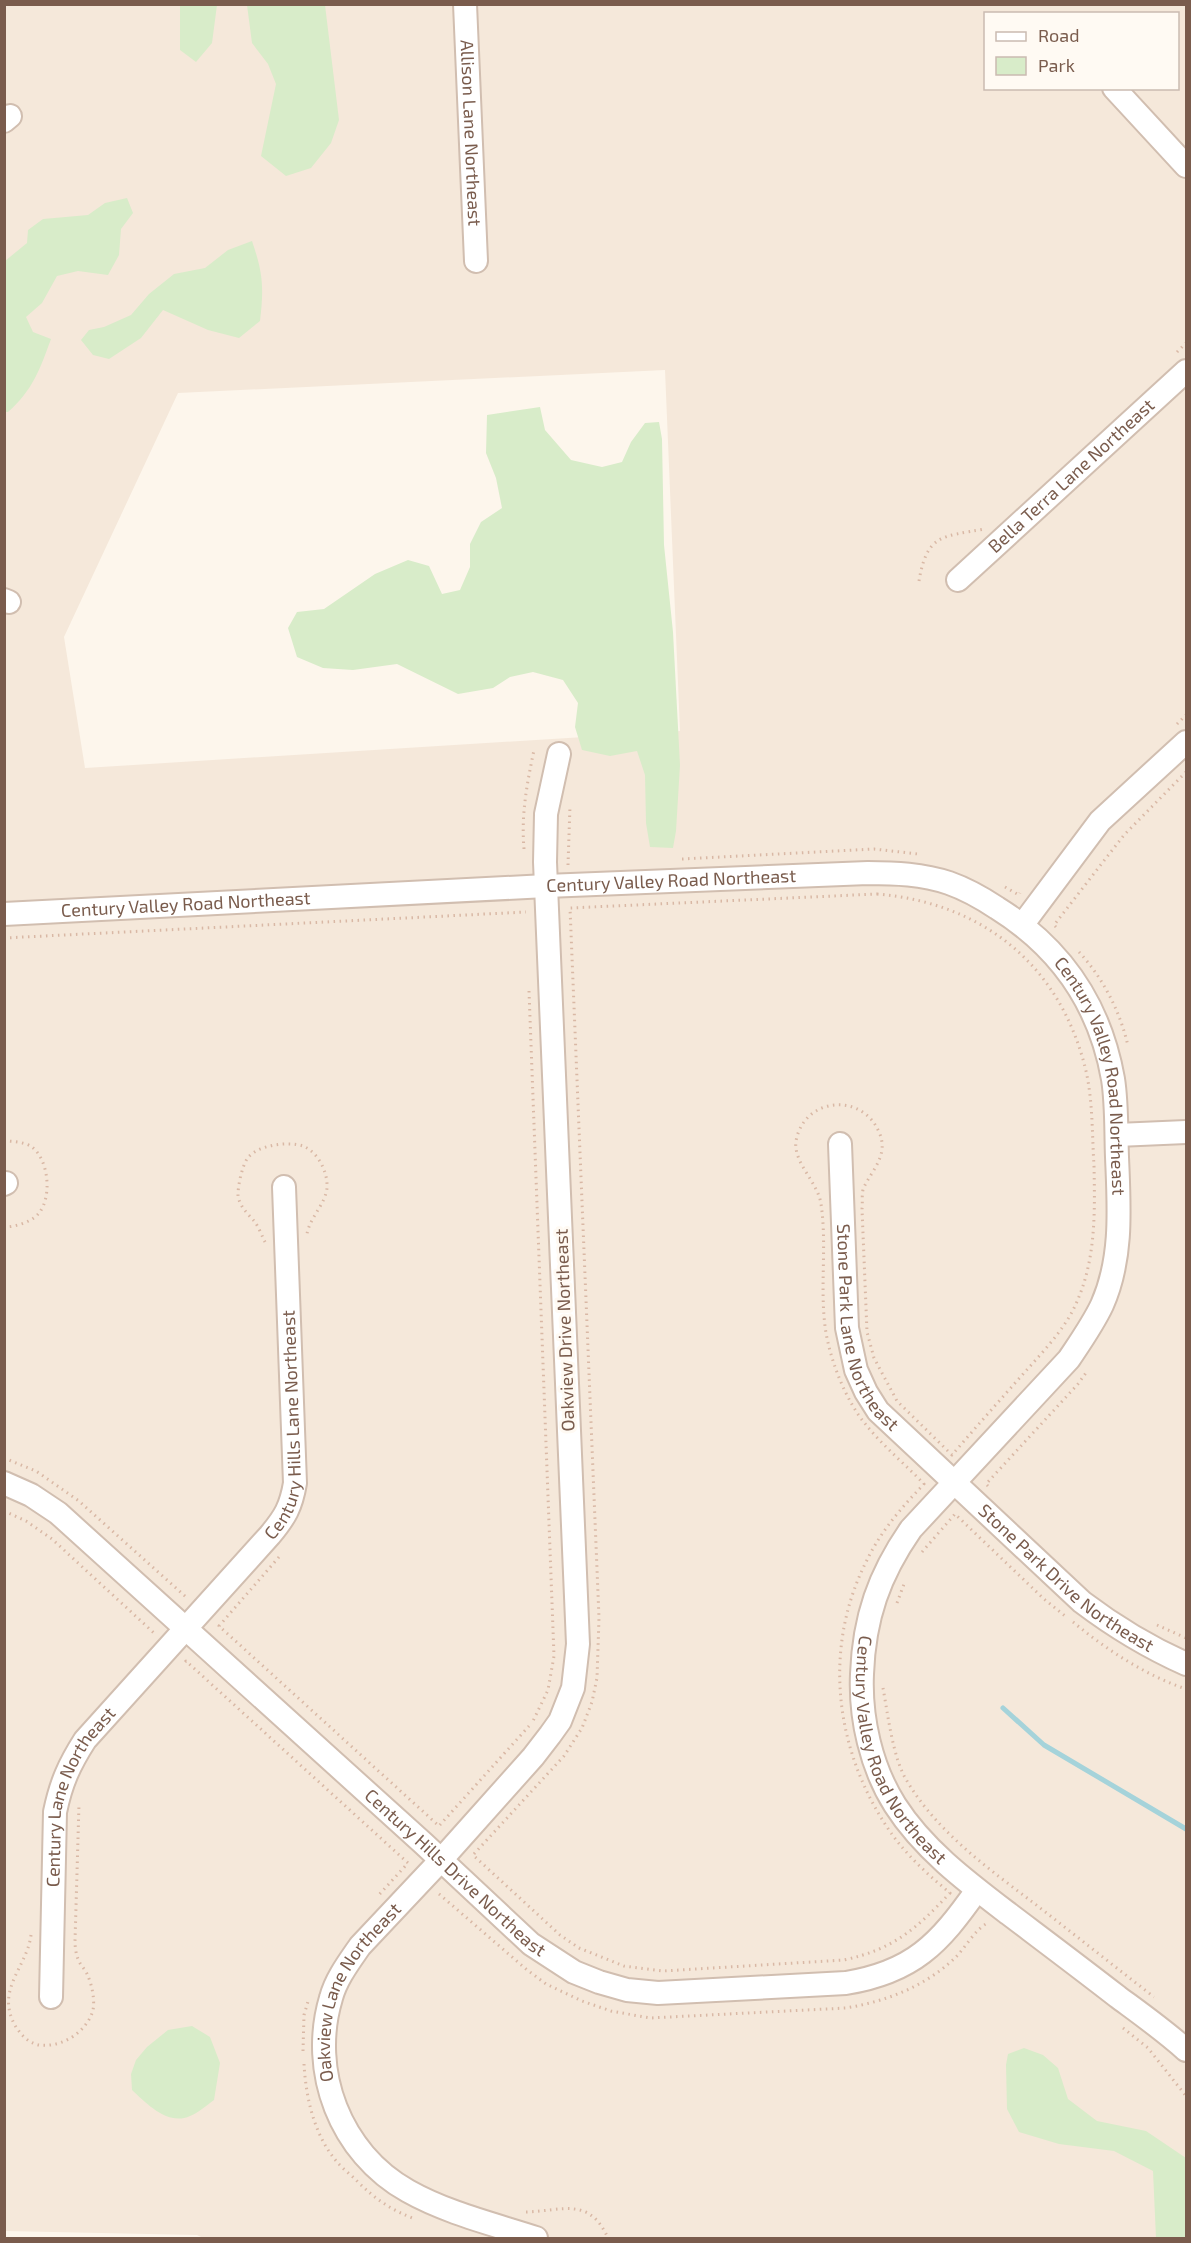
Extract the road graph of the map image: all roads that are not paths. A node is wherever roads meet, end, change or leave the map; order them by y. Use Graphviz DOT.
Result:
graph roads {
  1 [pos="465,4"];
  2 [pos="1116,90"];
  3 [pos="1186,166"];
  4 [pos="476,261"];
  5 [pos="1178,365"];
  6 [pos="958,580"];
  7 [pos="1186,742"];
  8 [pos="559,754"];
  9 [pos="546,886"];
  10 [pos="4,914"];
  11 [pos="1023,924"];
  12 [pos="1186,1132"];
  13 [pos="1117,1135"];
  14 [pos="840,1144"];
  15 [pos="284,1187"];
  16 [pos="4,1483"];
  17 [pos="954,1483"];
  18 [pos="186,1628"];
  19 [pos="1186,1664"];
  20 [pos="441,1860"];
  21 [pos="977,1890"];
  22 [pos="51,1997"];
  23 [pos="1186,2050"];
  24 [pos="536,2238"];
  1 -- 4 [label="street, Allison Lane Northeast"];
  2 -- 3 [label="street"];
  5 -- 6 [label="street, Bella Terra Lane Northeast"];
  7 -- 11 [label="street"];
  8 -- 9 [label="street, Oakview Drive Northeast"];
  9 -- 10 [label="street, Century Valley Road Northeast"];
  9 -- 11 [label="street, Century Valley Road Northeast"];
  9 -- 20 [label="street, Oakview Drive Northeast"];
  11 -- 13 [label="street, Century Valley Road Northeast"];
  12 -- 13 [label="street"];
  13 -- 17 [label="street, Century Valley Road Northeast"];
  14 -- 17 [label="street, Stone Park Lane Northeast"];
  15 -- 18 [label="street, Century Hills Lane Northeast"];
  16 -- 18 [label="street, Century Hills Drive Northeast"];
  17 -- 19 [label="street, Stone Park Drive Northeast"];
  17 -- 21 [label="street, Century Valley Road Northeast"];
  18 -- 20 [label="street, Century Hills Drive Northeast"];
  18 -- 22 [label="street, Century Lane Northeast"];
  20 -- 21 [label="street, Century Hills Drive Northeast"];
  20 -- 24 [label="street, Oakview Lane Northeast"];
  21 -- 23 [label="street, Century Valley Road Northeast"];
}
